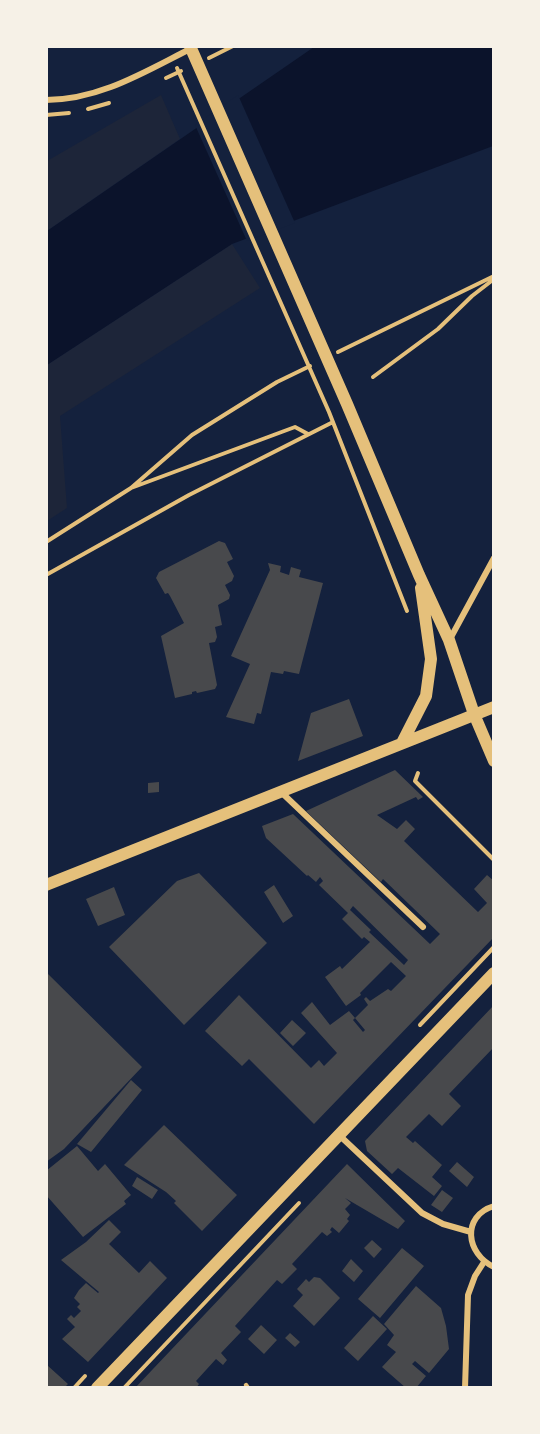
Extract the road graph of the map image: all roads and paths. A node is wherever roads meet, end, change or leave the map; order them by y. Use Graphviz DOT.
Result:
graph roads {
  1 [pos="190,46"];
  2 [pos="196,46"];
  3 [pos="172,57"];
  4 [pos="46,100"];
  5 [pos="494,278"];
  6 [pos="328,357"];
  7 [pos="318,362"];
  8 [pos="373,377"];
  9 [pos="333,422"];
  10 [pos="308,434"];
  11 [pos="131,488"];
  12 [pos="46,542"];
  13 [pos="494,558"];
  14 [pos="46,575"];
  15 [pos="419,575"];
  16 [pos="411,621"];
  17 [pos="449,640"];
  18 [pos="494,707"];
  19 [pos="474,714"];
  20 [pos="402,743"];
  21 [pos="494,761"];
  22 [pos="418,773"];
  23 [pos="281,792"];
  24 [pos="494,860"];
  25 [pos="46,885"];
  26 [pos="423,927"];
  27 [pos="494,973"];
  28 [pos="339,1135"];
  29 [pos="301,1200"];
  30 [pos="494,1206"];
  31 [pos="471,1232"];
  32 [pos="484,1262"];
  33 [pos="494,1267"];
  34 [pos="97,1388"];
  35 [pos="124,1388"];
  36 [pos="465,1388"];
  1 -- 15 [label="main road"];
  2 -- 4 [label="street"];
  3 -- 9 [label="path"];
  5 -- 6 [label="path"];
  5 -- 8 [label="path"];
  7 -- 11 [label="path"];
  9 -- 10 [label="path"];
  9 -- 16 [label="path"];
  10 -- 11 [label="path"];
  10 -- 14 [label="path"];
  11 -- 12 [label="path"];
  13 -- 17 [label="street"];
  15 -- 17 [label="main road"];
  15 -- 20 [label="main road"];
  17 -- 19 [label="main road"];
  18 -- 19 [label="main road"];
  19 -- 20 [label="main road"];
  19 -- 21 [label="main road"];
  20 -- 23 [label="main road"];
  22 -- 24 [label="path"];
  23 -- 25 [label="main road"];
  23 -- 26 [label="street"];
  27 -- 28 [label="main road"];
  28 -- 31 [label="street"];
  28 -- 34 [label="main road"];
  29 -- 35 [label="path"];
  30 -- 31 [label="street"];
  31 -- 32 [label="street"];
  32 -- 33 [label="street"];
  32 -- 36 [label="street"];
}
